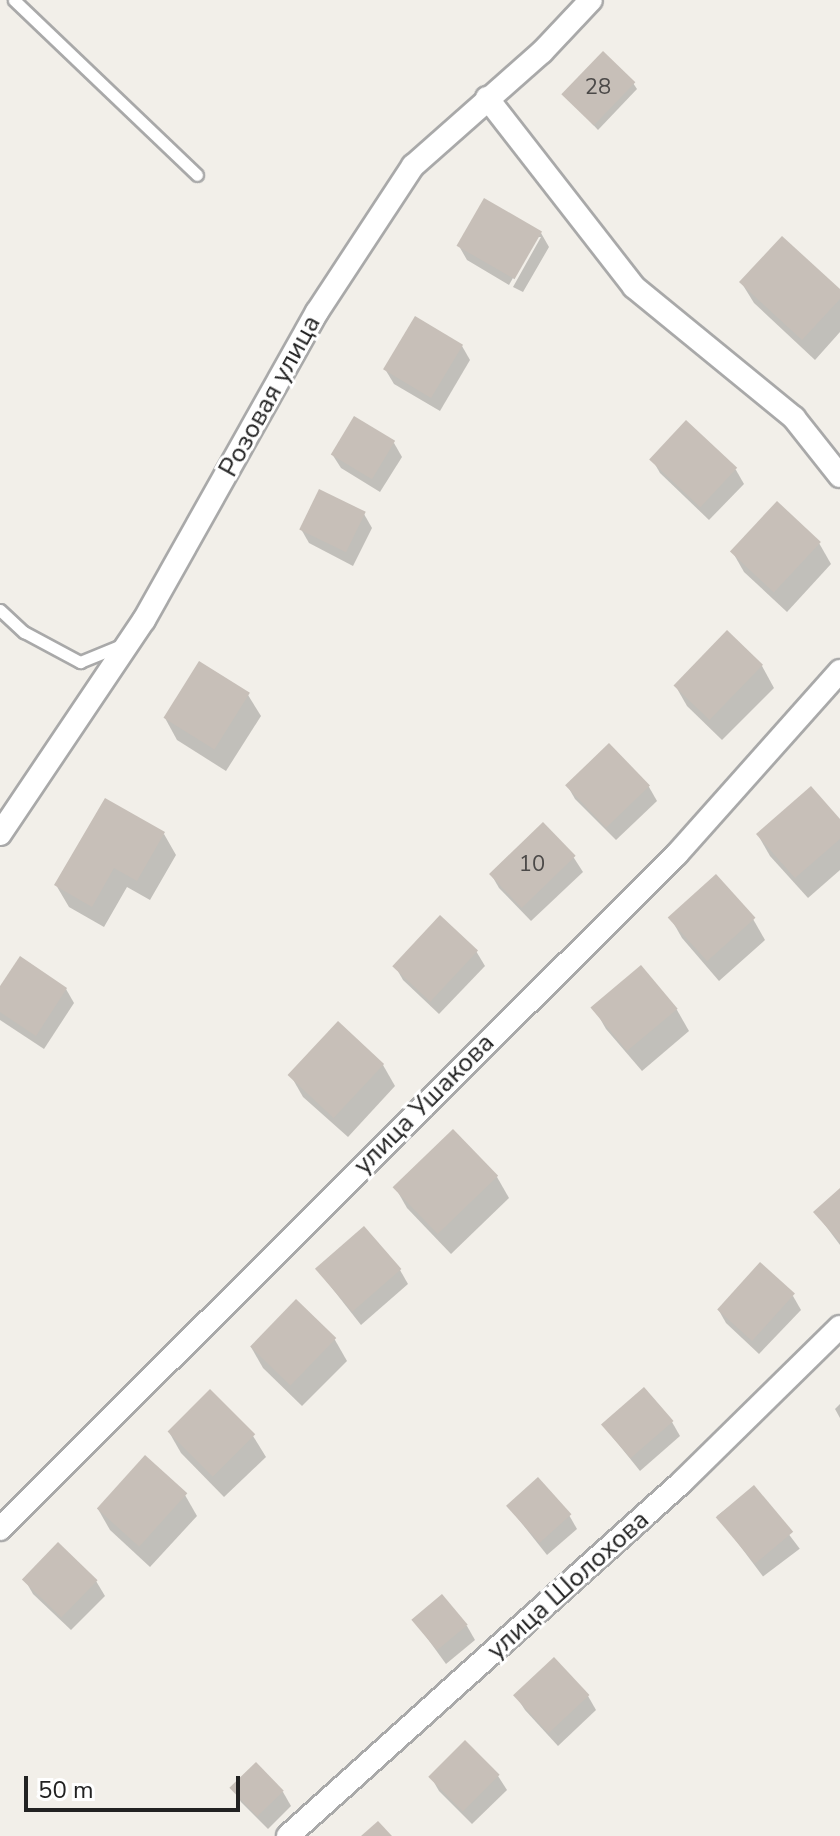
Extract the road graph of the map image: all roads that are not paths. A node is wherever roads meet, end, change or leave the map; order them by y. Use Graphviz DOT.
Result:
graph roads {
  1 [pos="14,0"];
  2 [pos="591,0"];
  3 [pos="487,98"];
  4 [pos="197,175"];
  5 [pos="840,476"];
  6 [pos="0,610"];
  7 [pos="129,642"];
  8 [pos="840,671"];
  9 [pos="0,834"];
  10 [pos="840,1327"];
  11 [pos="0,1529"];
  12 [pos="288,1836"];
  1 -- 4 [label="lane"];
  2 -- 3 [label="street, Розовая улица"];
  3 -- 5 [label="street"];
  3 -- 7 [label="street, Розовая улица"];
  6 -- 7 [label="lane"];
  7 -- 9 [label="street, Розовая улица"];
  8 -- 11 [label="street, улица Ушакова"];
  10 -- 12 [label="street, улица Шолохова"];
}
